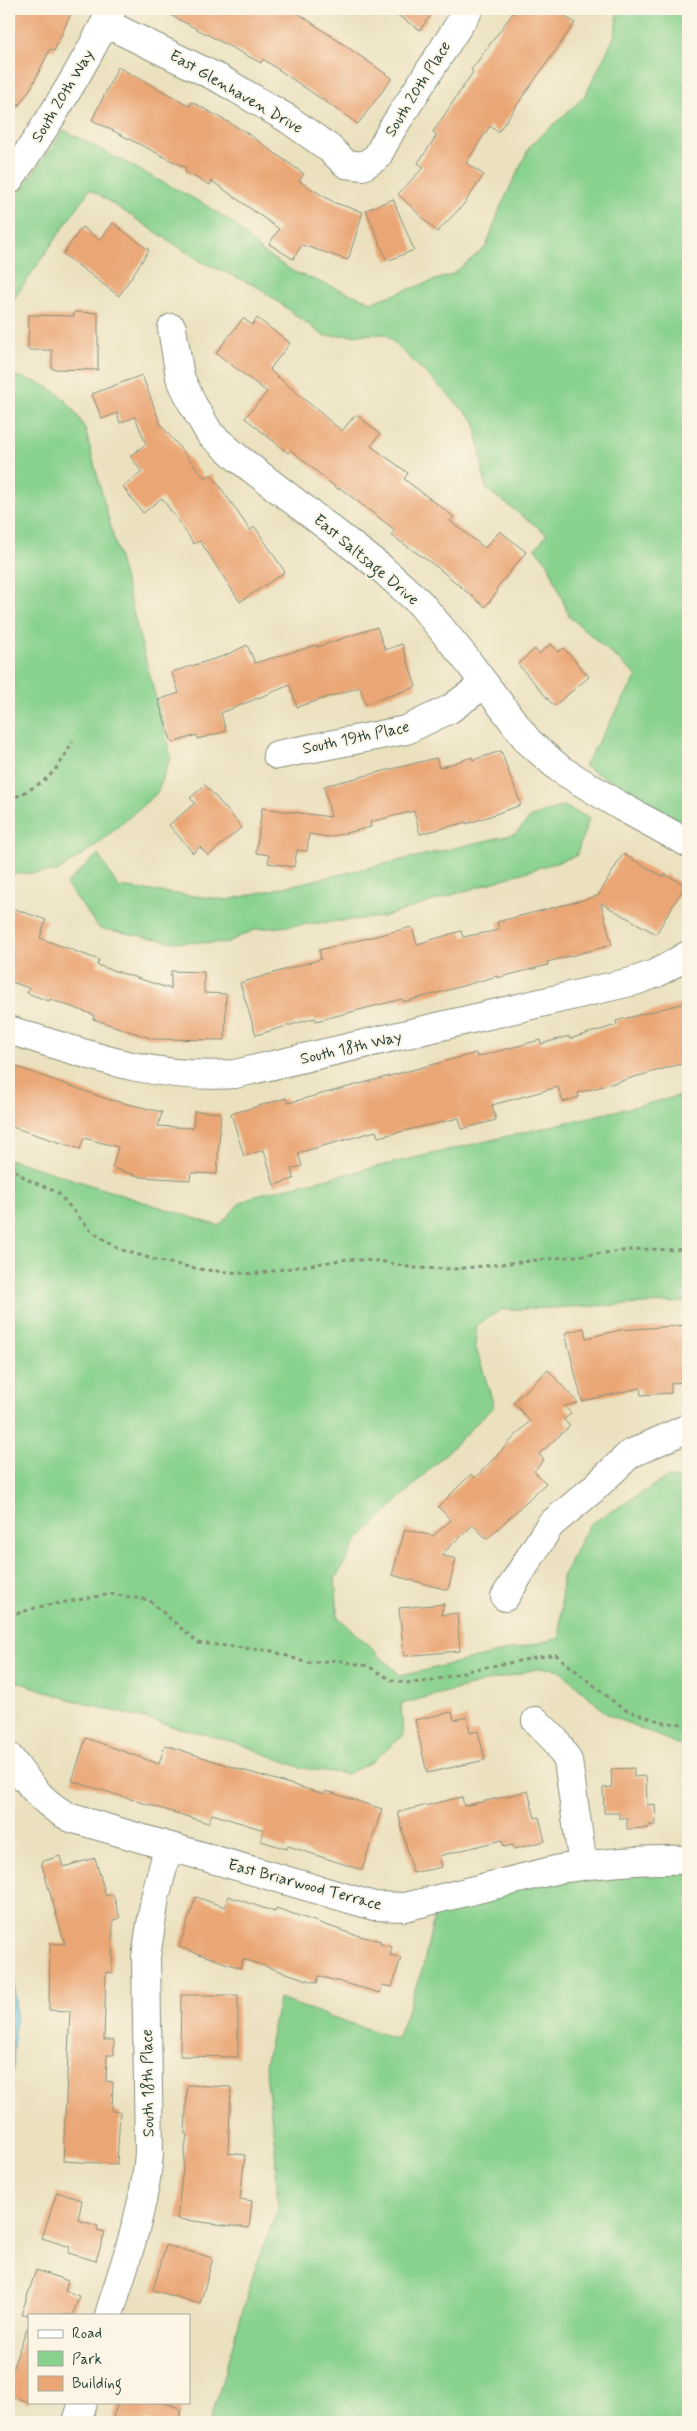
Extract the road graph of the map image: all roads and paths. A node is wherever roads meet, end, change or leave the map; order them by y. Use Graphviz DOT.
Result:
graph roads {
  1 [pos="470,9"];
  2 [pos="108,16"];
  3 [pos="363,166"];
  4 [pos="9,180"];
  5 [pos="172,328"];
  6 [pos="483,684"];
  7 [pos="73,742"];
  8 [pos="277,755"];
  9 [pos="9,801"];
  10 [pos="688,843"];
  11 [pos="688,955"];
  12 [pos="9,1030"];
  13 [pos="9,1165"];
  14 [pos="688,1250"];
  15 [pos="688,1428"];
  16 [pos="505,1597"];
  17 [pos="9,1616"];
  18 [pos="536,1721"];
  19 [pos="688,1724"];
  20 [pos="9,1757"];
  21 [pos="168,1848"];
  22 [pos="688,1860"];
  23 [pos="583,1866"];
  24 [pos="109,2314"];
  25 [pos="82,2404"];
  26 [pos="77,2422"];
  1 -- 3 [label="street, South 20th Place"];
  2 -- 3 [label="street, East Glenhaven Drive"];
  2 -- 4 [label="street, South 20th Way"];
  5 -- 6 [label="street, East Saltsage Drive"];
  6 -- 8 [label="street, South 19th Place"];
  6 -- 10 [label="street, East Saltsage Drive"];
  7 -- 9 [label="path"];
  11 -- 12 [label="street, South 18th Way"];
  13 -- 14 [label="path"];
  15 -- 16 [label="street"];
  17 -- 19 [label="path"];
  18 -- 23 [label="street"];
  20 -- 21 [label="street, East Briarwood Terrace"];
  21 -- 23 [label="street, East Briarwood Terrace"];
  21 -- 24 [label="street, South 18th Place"];
  22 -- 23 [label="street, East Briarwood Terrace"];
  25 -- 26 [label="street"];
}
